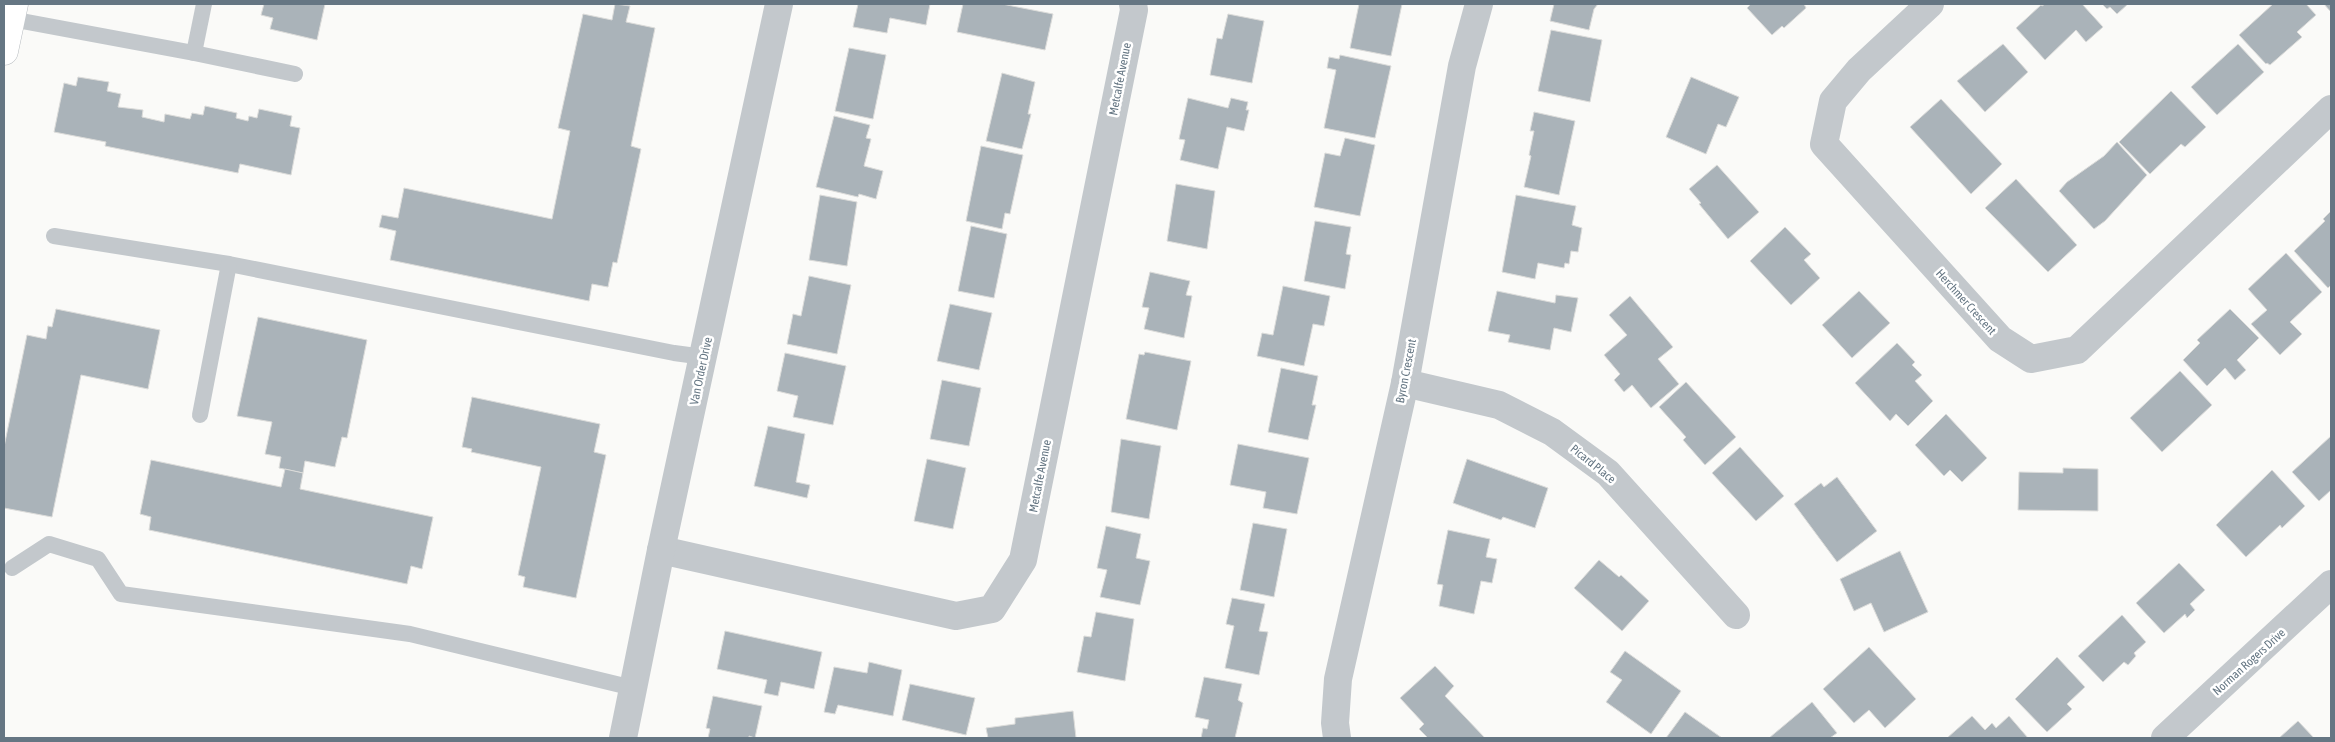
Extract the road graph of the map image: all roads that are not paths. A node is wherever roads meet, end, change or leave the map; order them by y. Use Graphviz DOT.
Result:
graph roads {
  1 [pos="204,4"];
  2 [pos="779,4"];
  3 [pos="1133,4"];
  4 [pos="1479,4"];
  5 [pos="1930,4"];
  6 [pos="13,11"];
  7 [pos="4,51"];
  8 [pos="194,53"];
  9 [pos="295,74"];
  10 [pos="2331,109"];
  11 [pos="54,236"];
  12 [pos="229,264"];
  13 [pos="704,357"];
  14 [pos="1404,383"];
  15 [pos="200,415"];
  16 [pos="661,550"];
  17 [pos="12,568"];
  18 [pos="2331,584"];
  19 [pos="1736,615"];
  20 [pos="633,688"];
  21 [pos="623,738"];
  22 [pos="1337,738"];
  23 [pos="2165,738"];
  1 -- 8 [label="lane"];
  2 -- 13 [label="street, Van Order Drive"];
  3 -- 16 [label="street, Metcalfe Avenue"];
  4 -- 14 [label="street, Byron Crescent"];
  5 -- 10 [label="street, Herchmer Crescent"];
  6 -- 7 [label="main road"];
  6 -- 8 [label="lane"];
  8 -- 9 [label="lane"];
  11 -- 12 [label="lane"];
  12 -- 13 [label="lane"];
  12 -- 15 [label="lane"];
  13 -- 16 [label="street, Van Order Drive"];
  14 -- 19 [label="street, Picard Place"];
  14 -- 22 [label="street, Byron Crescent"];
  16 -- 20 [label="street, Van Order Drive"];
  17 -- 20 [label="lane"];
  18 -- 23 [label="street, Norman Rogers Drive"];
  20 -- 21 [label="street, Van Order Drive"];
}
